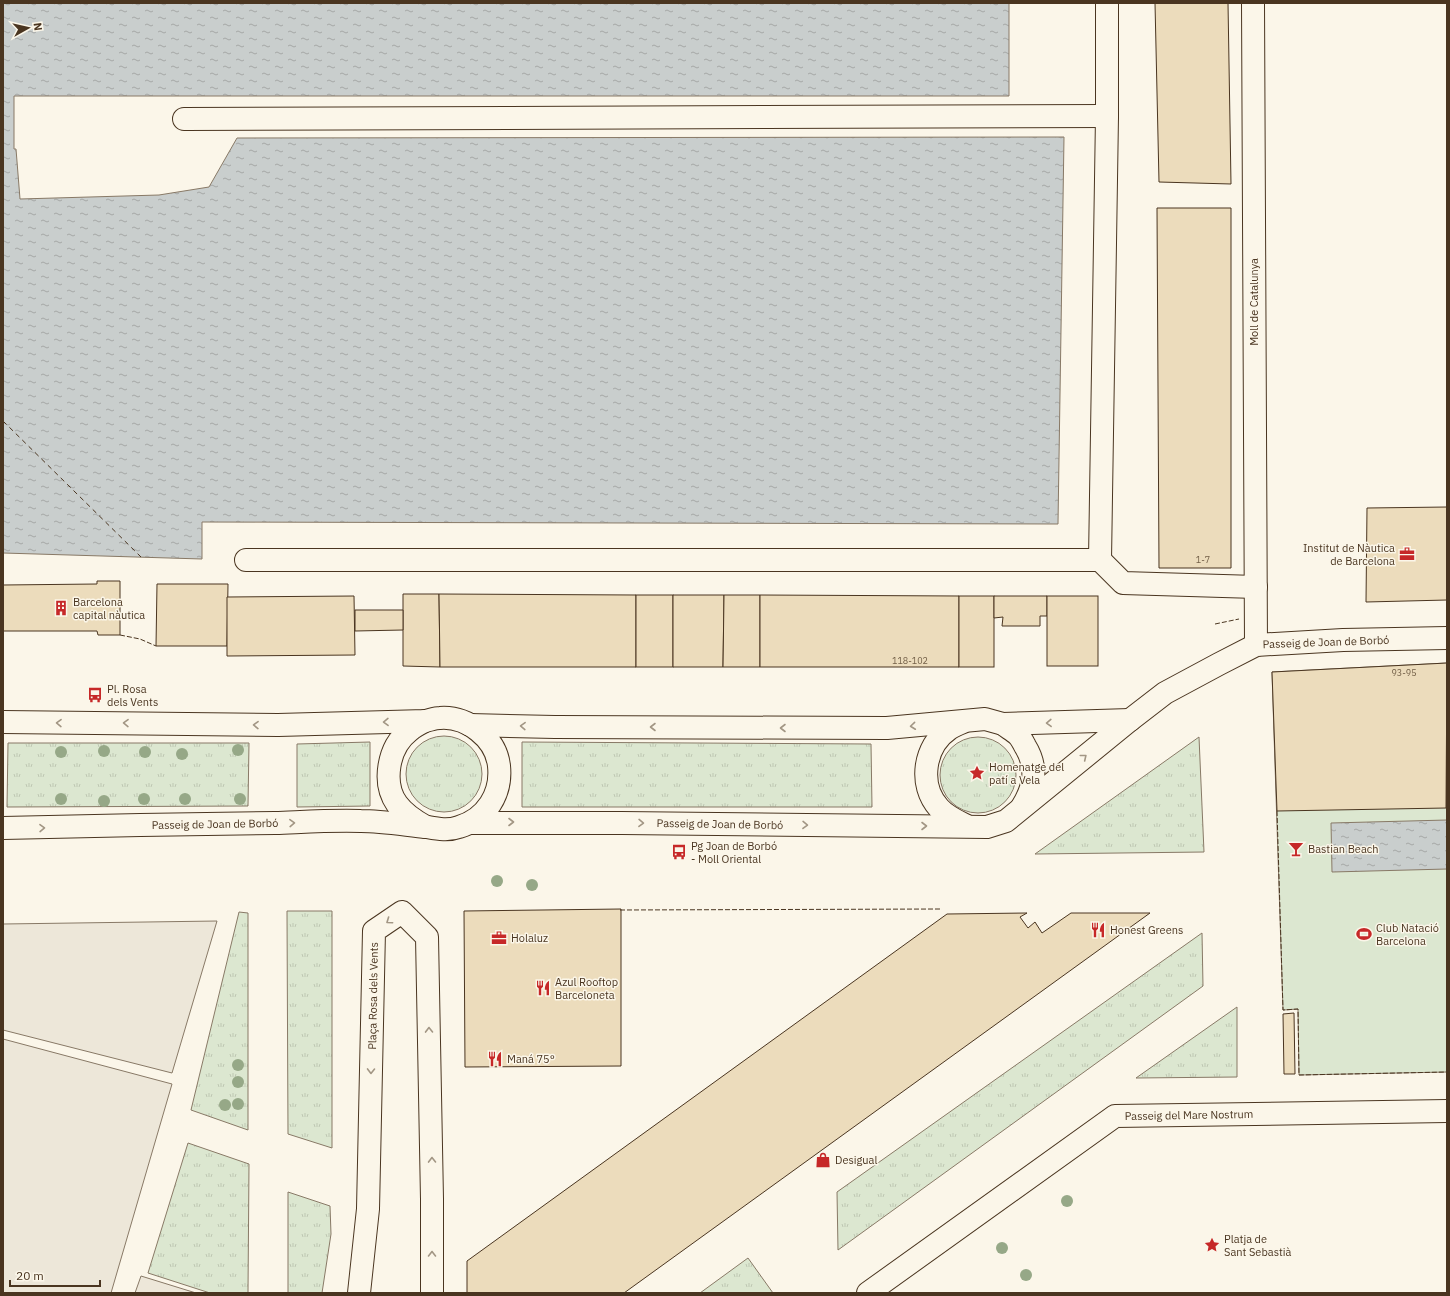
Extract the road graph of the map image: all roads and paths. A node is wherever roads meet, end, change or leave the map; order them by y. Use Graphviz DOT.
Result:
graph roads {
  1 [pos="1106,3"];
  2 [pos="1253,3"];
  3 [pos="1107,116"];
  4 [pos="184,119"];
  5 [pos="246,560"];
  6 [pos="1100,560"];
  7 [pos="1256,595"];
  8 [pos="1447,638"];
  9 [pos="1256,645"];
  10 [pos="1130,720"];
  11 [pos="425,721"];
  12 [pos="966,721"];
  13 [pos="3,722"];
  14 [pos="470,724"];
  15 [pos="1003,724"];
  16 [pos="1021,808"];
  17 [pos="472,823"];
  18 [pos="968,826"];
  19 [pos="428,827"];
  20 [pos="3,828"];
  21 [pos="1447,1110"];
  22 [pos="359,1293"];
  23 [pos="432,1293"];
  24 [pos="868,1293"];
  1 -- 3 [label="street"];
  2 -- 7 [label="street, Moll de Catalunya"];
  3 -- 4 [label="street"];
  3 -- 6 [label="street"];
  5 -- 6 [label="street"];
  6 -- 7 [label="street"];
  7 -- 9 [label="street, Moll de Catalunya"];
  8 -- 9 [label="street, Passeig de Joan de Borbó"];
  9 -- 10 [label="street, Passeig de Joan de Borbó"];
  10 -- 15 [label="street, Passeig de Joan de Borbó, one-way"];
  16 -- 10 [label="street, Passeig de Joan de Borbó, one-way"];
  11 -- 13 [label="street, Passeig de Joan de Borbó, one-way"];
  11 -- 14 [label="street, Passeig de Joan de Borbó"];
  11 -- 19 [label="street, Passeig de Joan de Borbó"];
  12 -- 14 [label="street, Passeig de Joan de Borbó, one-way"];
  12 -- 15 [label="street, Passeig de Joan de Borbó"];
  12 -- 18 [label="street, Passeig de Joan de Borbó"];
  14 -- 17 [label="street, Passeig de Joan de Borbó"];
  15 -- 16 [label="street, Passeig de Joan de Borbó"];
  16 -- 18 [label="street, Passeig de Joan de Borbó"];
  17 -- 18 [label="street, Passeig de Joan de Borbó, one-way"];
  17 -- 19 [label="street, Passeig de Joan de Borbó"];
  20 -- 19 [label="street, Passeig de Joan de Borbó, one-way"];
  21 -- 24 [label="street, Passeig del Mare Nostrum"];
  23 -- 22 [label="street, Plaça Rosa dels Vents, one-way"];
}
